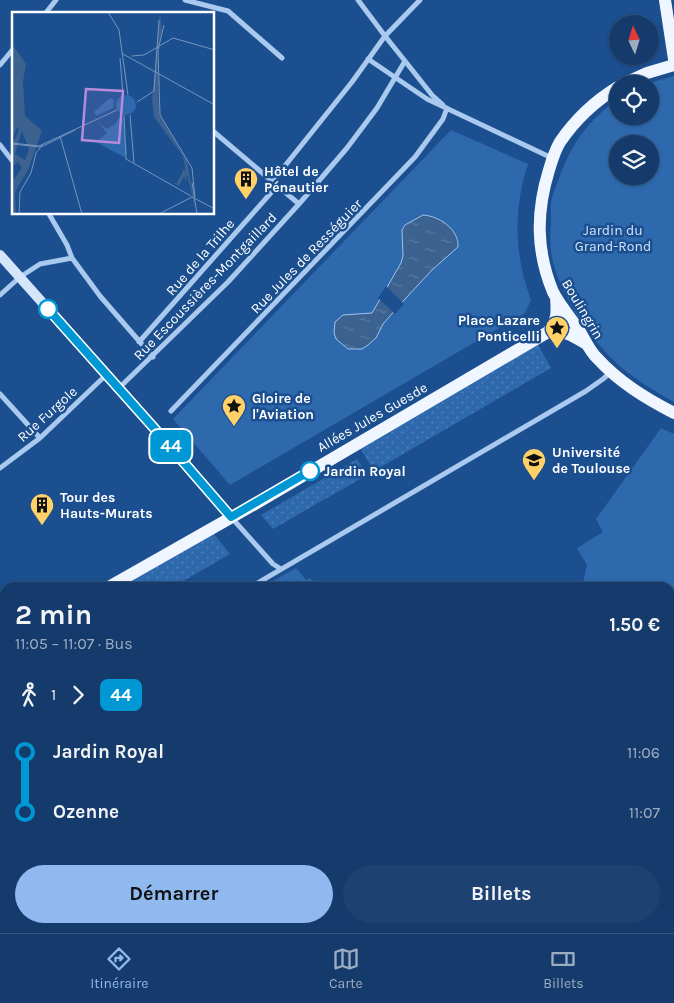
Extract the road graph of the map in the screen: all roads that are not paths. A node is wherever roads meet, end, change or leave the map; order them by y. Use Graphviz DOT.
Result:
graph roads {
  1 [pos="56,0"];
  2 [pos="185,0"];
  3 [pos="358,0"];
  4 [pos="420,0"];
  5 [pos="665,0"];
  6 [pos="49,12"];
  7 [pos="385,36"];
  8 [pos="3,58"];
  9 [pos="282,58"];
  10 [pos="674,58"];
  11 [pos="368,59"];
  12 [pos="405,60"];
  13 [pos="0,65"];
  14 [pos="674,65"];
  15 [pos="643,75"];
  16 [pos="395,79"];
  17 [pos="609,92"];
  18 [pos="447,108"];
  19 [pos="215,133"];
  20 [pos="0,145"];
  21 [pos="553,158"];
  22 [pos="12,160"];
  23 [pos="274,184"];
  24 [pos="300,204"];
  25 [pos="51,215"];
  26 [pos="0,254"];
  27 [pos="72,258"];
  28 [pos="20,277"];
  29 [pos="0,295"];
  30 [pos="556,296"];
  31 [pos="548,332"];
  32 [pos="139,342"];
  33 [pos="586,344"];
  34 [pos="152,357"];
  35 [pos="610,372"];
  36 [pos="106,375"];
  37 [pos="119,388"];
  38 [pos="0,394"];
  39 [pos="171,411"];
  40 [pos="674,413"];
  41 [pos="40,438"];
  42 [pos="0,468"];
  43 [pos="231,517"];
  44 [pos="281,569"];
  45 [pos="117,582"];
  46 [pos="259,582"];
  1 -- 6 [label="street"];
  2 -- 9 [label="street"];
  3 -- 7 [label="street"];
  4 -- 7 [label="street, Rue de la Trilhe"];
  5 -- 10 [label="main road"];
  7 -- 11 [label="street, Rue de la Trilhe"];
  7 -- 12 [label="street"];
  8 -- 13 [label="street"];
  11 -- 16 [label="street"];
  11 -- 23 [label="street, Rue de la Trilhe"];
  12 -- 16 [label="street, Rue Escoussières-Montgaillard"];
  12 -- 18 [label="street"];
  14 -- 15 [label="main road"];
  16 -- 18 [label="street"];
  16 -- 24 [label="street, Rue Escoussières-Montgaillard"];
  17 -- 21 [label="main road, Boulingrin"];
  18 -- 21 [label="street"];
  18 -- 39 [label="street, Rue Jules de Rességuier"];
  19 -- 23 [label="street"];
  20 -- 22 [label="street"];
  21 -- 30 [label="main road, Boulingrin"];
  23 -- 24 [label="street"];
  23 -- 32 [label="street, Rue de la Trilhe"];
  24 -- 34 [label="street, Rue Escoussières-Montgaillard"];
  25 -- 27 [label="street"];
  26 -- 28 [label="street"];
  27 -- 28 [label="street"];
  27 -- 32 [label="street"];
  28 -- 29 [label="street"];
  28 -- 36 [label="street"];
  30 -- 31 [label="main road"];
  30 -- 33 [label="main road, Boulingrin"];
  31 -- 33 [label="main road"];
  31 -- 43 [label="main road, Allées Jules Guesde"];
  32 -- 34 [label="street"];
  33 -- 35 [label="main road, Boulingrin"];
  34 -- 37 [label="street, Rue Escoussières-Montgaillard"];
  35 -- 40 [label="main road, Boulingrin"];
  35 -- 44 [label="street"];
  36 -- 37 [label="street"];
  36 -- 41 [label="street, Rue Furgole"];
  37 -- 43 [label="street"];
  38 -- 41 [label="street"];
  41 -- 42 [label="street, Rue Furgole"];
  43 -- 44 [label="street"];
  43 -- 45 [label="main road, Allées Jules Guesde"];
  44 -- 46 [label="street"];
}
